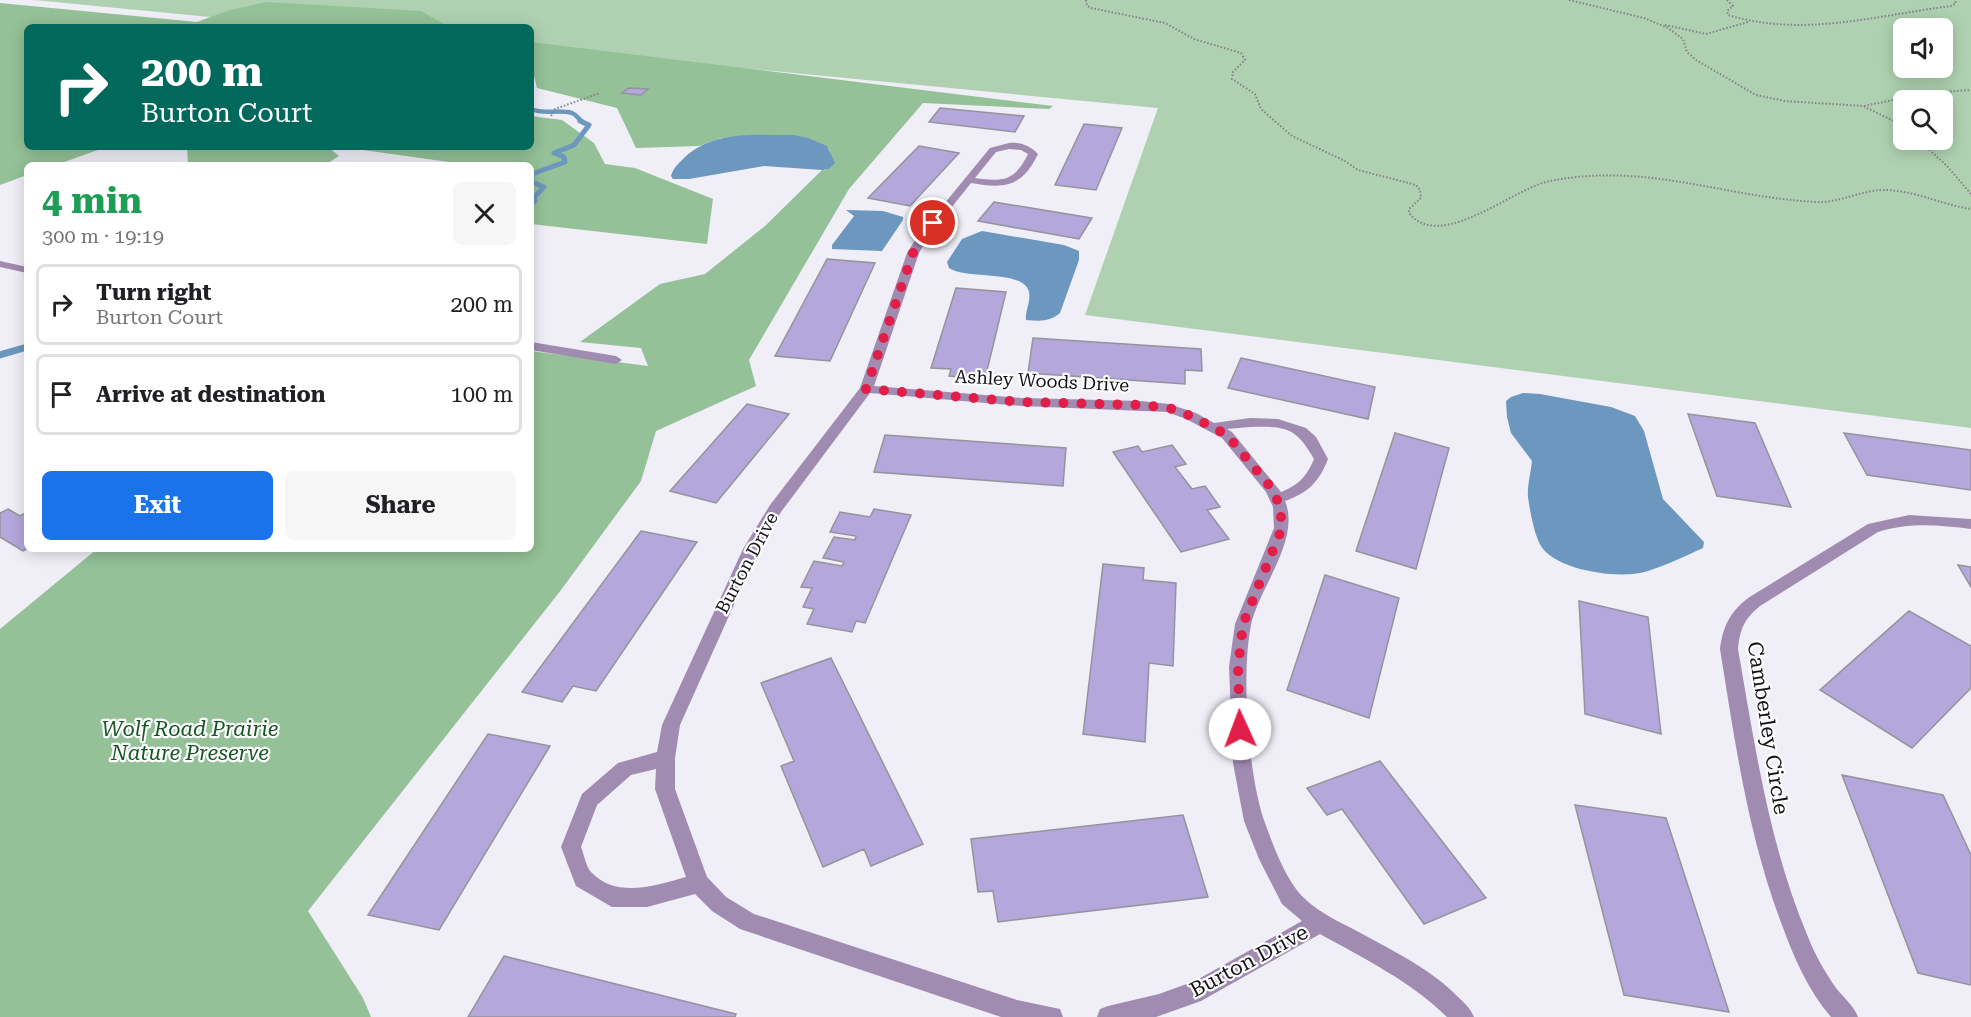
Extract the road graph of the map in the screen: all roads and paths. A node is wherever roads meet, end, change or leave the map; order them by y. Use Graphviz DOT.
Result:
graph roads {
  1 [pos="1086,0"];
  2 [pos="1569,0"];
  3 [pos="1727,0"];
  4 [pos="1955,1"];
  5 [pos="1748,21"];
  6 [pos="1659,24"];
  7 [pos="1971,90"];
  8 [pos="600,93"];
  9 [pos="1863,106"];
  10 [pos="551,116"];
  11 [pos="1893,121"];
  12 [pos="1930,150"];
  13 [pos="969,180"];
  14 [pos="1971,194"];
  15 [pos="1971,209"];
  16 [pos="0,264"];
  17 [pos="24,269"];
  18 [pos="534,346"];
  19 [pos="616,360"];
  20 [pos="866,389"];
  21 [pos="1213,427"];
  22 [pos="1277,499"];
  23 [pos="1971,524"];
  24 [pos="666,758"];
  25 [pos="699,883"];
  26 [pos="1320,923"];
  27 [pos="1052,1017"];
  28 [pos="1108,1017"];
  29 [pos="1463,1017"];
  30 [pos="1847,1017"];
  1 -- 15 [label="path"];
  2 -- 6 [label="path"];
  3 -- 5 [label="path"];
  4 -- 5 [label="path"];
  5 -- 6 [label="path"];
  6 -- 9 [label="path"];
  7 -- 9 [label="path"];
  8 -- 10 [label="path"];
  9 -- 11 [label="path"];
  12 -- 14 [label="path"];
  13 -- 13 [label="street, Burton Drive"];
  13 -- 20 [label="street, Burton Drive"];
  16 -- 17 [label="street"];
  18 -- 19 [label="street"];
  20 -- 21 [label="street, Ashley Woods Drive"];
  20 -- 24 [label="street, Burton Drive"];
  21 -- 22 [label="street, Ashley Woods Drive"];
  21 -- 22 [label="street, Ashley Woods Drive"];
  22 -- 26 [label="street, Ashley Woods Drive"];
  23 -- 30 [label="street, Camberley Circle"];
  24 -- 25 [label="street, Burton Drive"];
  24 -- 25 [label="street"];
  25 -- 27 [label="street, Burton Drive"];
  26 -- 28 [label="street, Burton Drive"];
  26 -- 29 [label="street, Ashley Woods Drive"];
}
